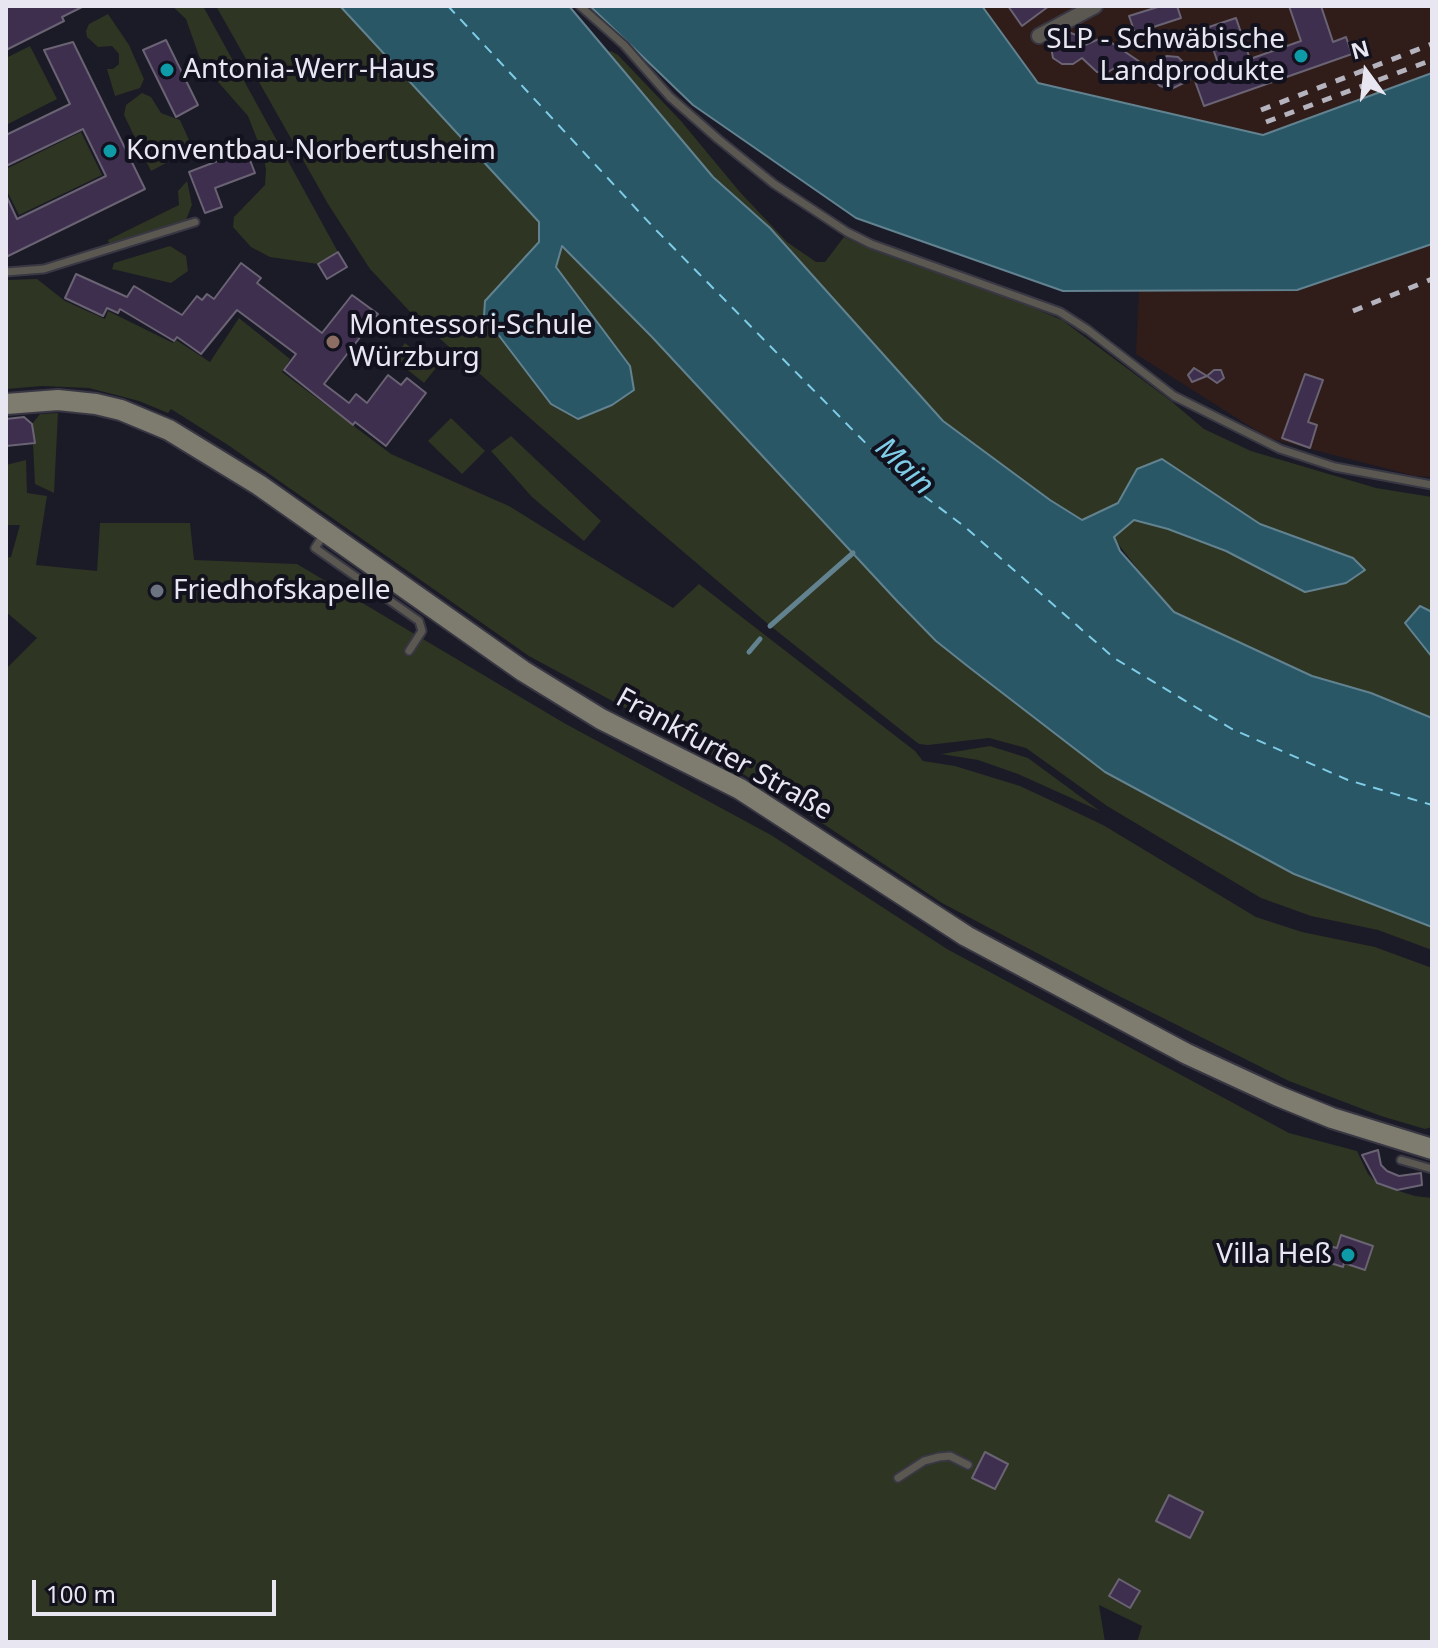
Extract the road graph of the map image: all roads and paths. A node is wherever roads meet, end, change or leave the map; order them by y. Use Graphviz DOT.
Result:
graph roads {
  1 [pos="580,6"];
  2 [pos="1095,6"];
  3 [pos="1039,36"];
  4 [pos="195,222"];
  5 [pos="6,272"];
  6 [pos="6,404"];
  7 [pos="1432,485"];
  8 [pos="325,533"];
  9 [pos="409,651"];
  10 [pos="1432,1149"];
  11 [pos="1401,1160"];
  12 [pos="1432,1169"];
  13 [pos="968,1465"];
  14 [pos="898,1478"];
  1 -- 7 [label="lane"];
  2 -- 3 [label="street"];
  4 -- 5 [label="lane"];
  6 -- 8 [label="main road, Frankfurter Straße"];
  8 -- 9 [label="lane"];
  8 -- 10 [label="main road, Frankfurter Straße"];
  11 -- 12 [label="lane"];
  13 -- 14 [label="lane"];
}
